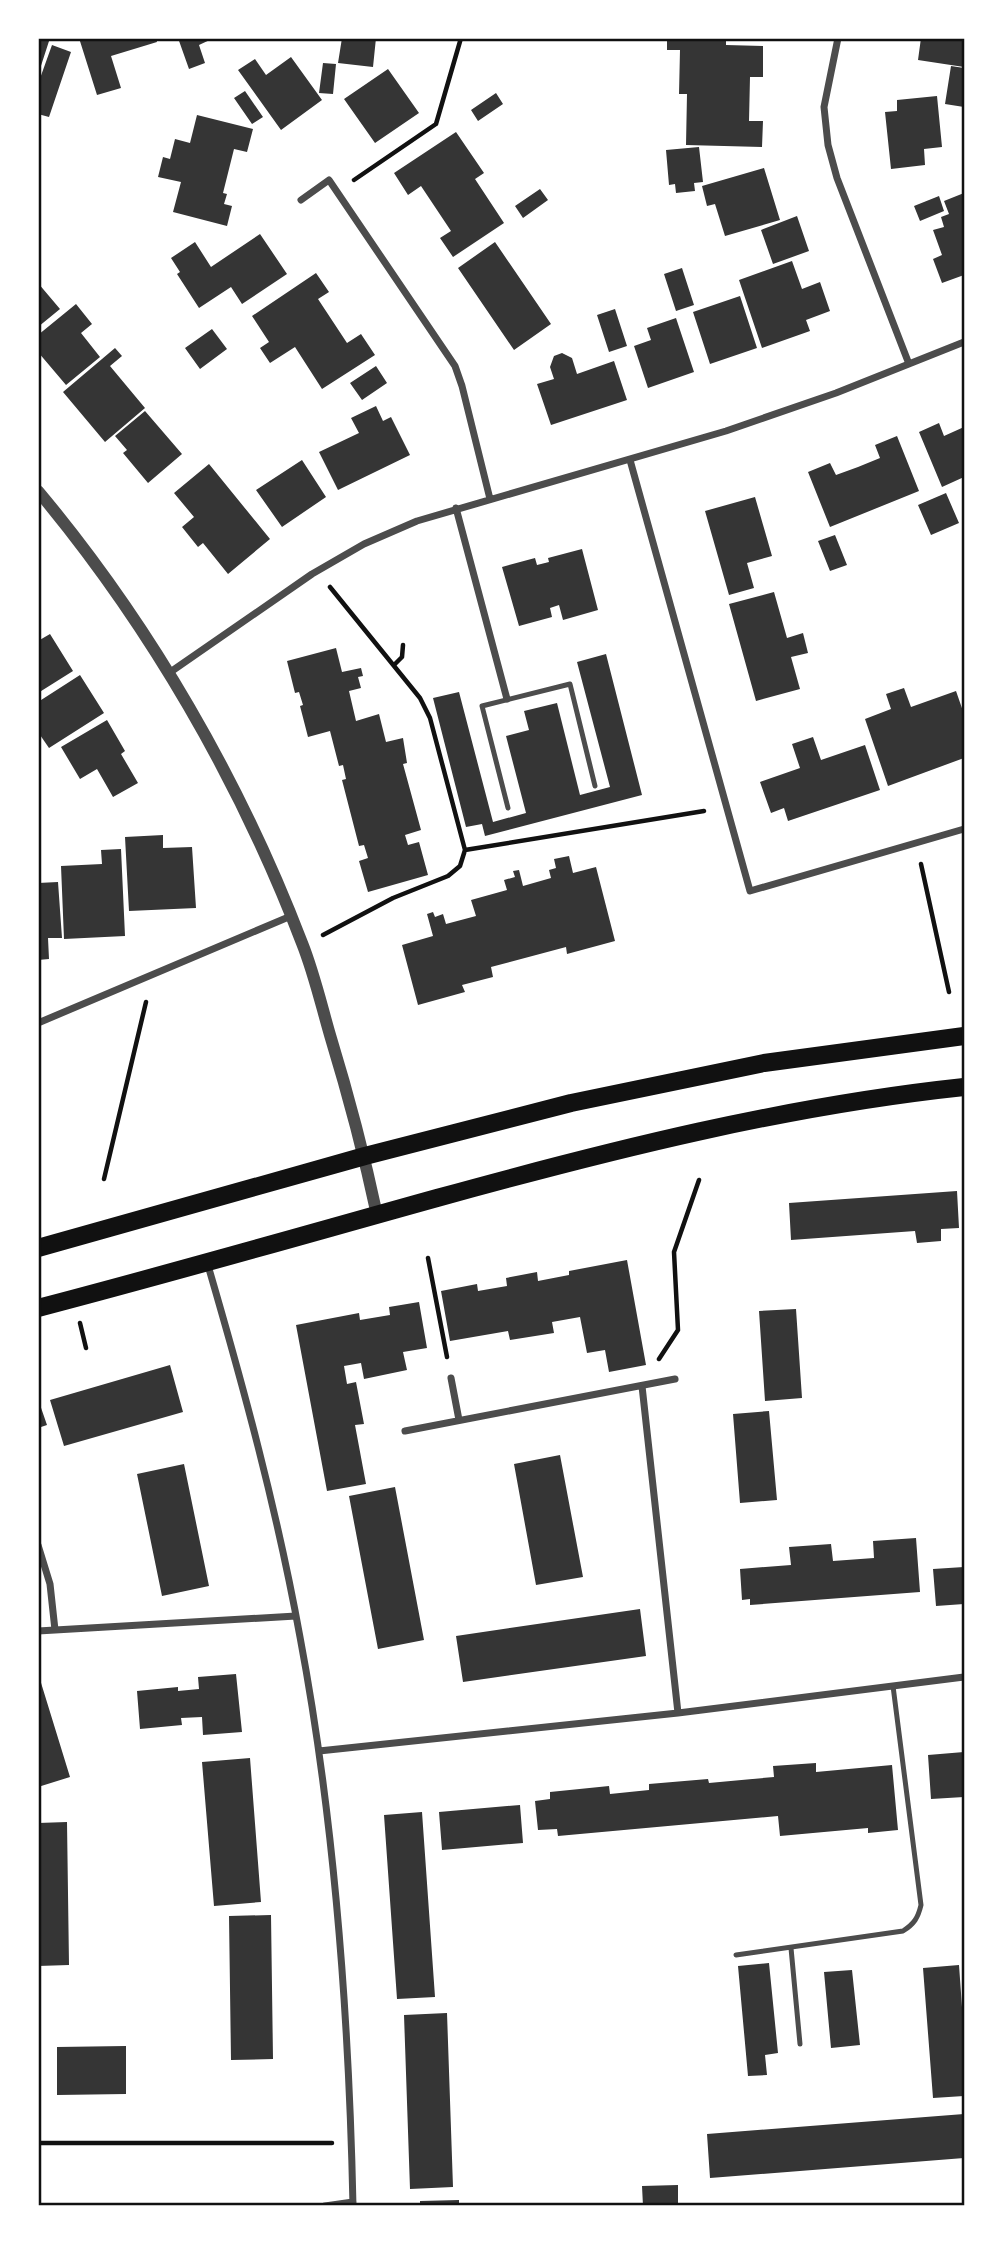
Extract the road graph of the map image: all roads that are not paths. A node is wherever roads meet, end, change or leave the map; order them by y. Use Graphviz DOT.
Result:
graph roads {
  1 [pos="838,38"];
  2 [pos="301,200"];
  3 [pos="964,342"];
  4 [pos="909,364"];
  5 [pos="629,460"];
  6 [pos="38,491"];
  7 [pos="490,499"];
  8 [pos="456,508"];
  9 [pos="169,673"];
  10 [pos="507,699"];
  11 [pos="595,786"];
  12 [pos="508,808"];
  13 [pos="964,829"];
  14 [pos="291,916"];
  15 [pos="38,1023"];
  16 [pos="964,1036"];
  17 [pos="964,1087"];
  18 [pos="365,1156"];
  19 [pos="377,1215"];
  20 [pos="38,1248"];
  21 [pos="207,1261"];
  22 [pos="38,1308"];
  23 [pos="451,1378"];
  24 [pos="675,1379"];
  25 [pos="642,1386"];
  26 [pos="459,1420"];
  27 [pos="405,1431"];
  28 [pos="38,1545"];
  29 [pos="296,1616"];
  30 [pos="55,1630"];
  31 [pos="38,1631"];
  32 [pos="964,1677"];
  33 [pos="893,1686"];
  34 [pos="678,1713"];
  35 [pos="319,1751"];
  36 [pos="791,1948"];
  37 [pos="736,1955"];
  38 [pos="800,2044"];
  39 [pos="353,2204"];
  40 [pos="325,2206"];
  1 -- 4 [label="street"];
  2 -- 7 [label="street"];
  3 -- 4 [label="street"];
  4 -- 5 [label="street"];
  5 -- 7 [label="street"];
  5 -- 13 [label="street"];
  6 -- 9 [label="street"];
  7 -- 8 [label="street"];
  8 -- 9 [label="street"];
  8 -- 10 [label="street"];
  9 -- 14 [label="street"];
  10 -- 11 [label="lane"];
  10 -- 12 [label="lane"];
  14 -- 15 [label="street"];
  14 -- 18 [label="street"];
  16 -- 18 [label="main road"];
  17 -- 19 [label="main road"];
  18 -- 19 [label="street"];
  18 -- 20 [label="main road"];
  19 -- 21 [label="main road"];
  21 -- 22 [label="main road"];
  21 -- 29 [label="street"];
  23 -- 26 [label="street"];
  24 -- 25 [label="street"];
  25 -- 26 [label="street"];
  25 -- 34 [label="street"];
  26 -- 27 [label="street"];
  28 -- 30 [label="street"];
  29 -- 30 [label="street"];
  29 -- 35 [label="street"];
  30 -- 31 [label="street"];
  32 -- 33 [label="street"];
  33 -- 34 [label="street"];
  33 -- 36 [label="lane"];
  34 -- 35 [label="street"];
  35 -- 39 [label="street"];
  36 -- 37 [label="lane"];
  36 -- 38 [label="lane"];
  39 -- 40 [label="street"];
}
